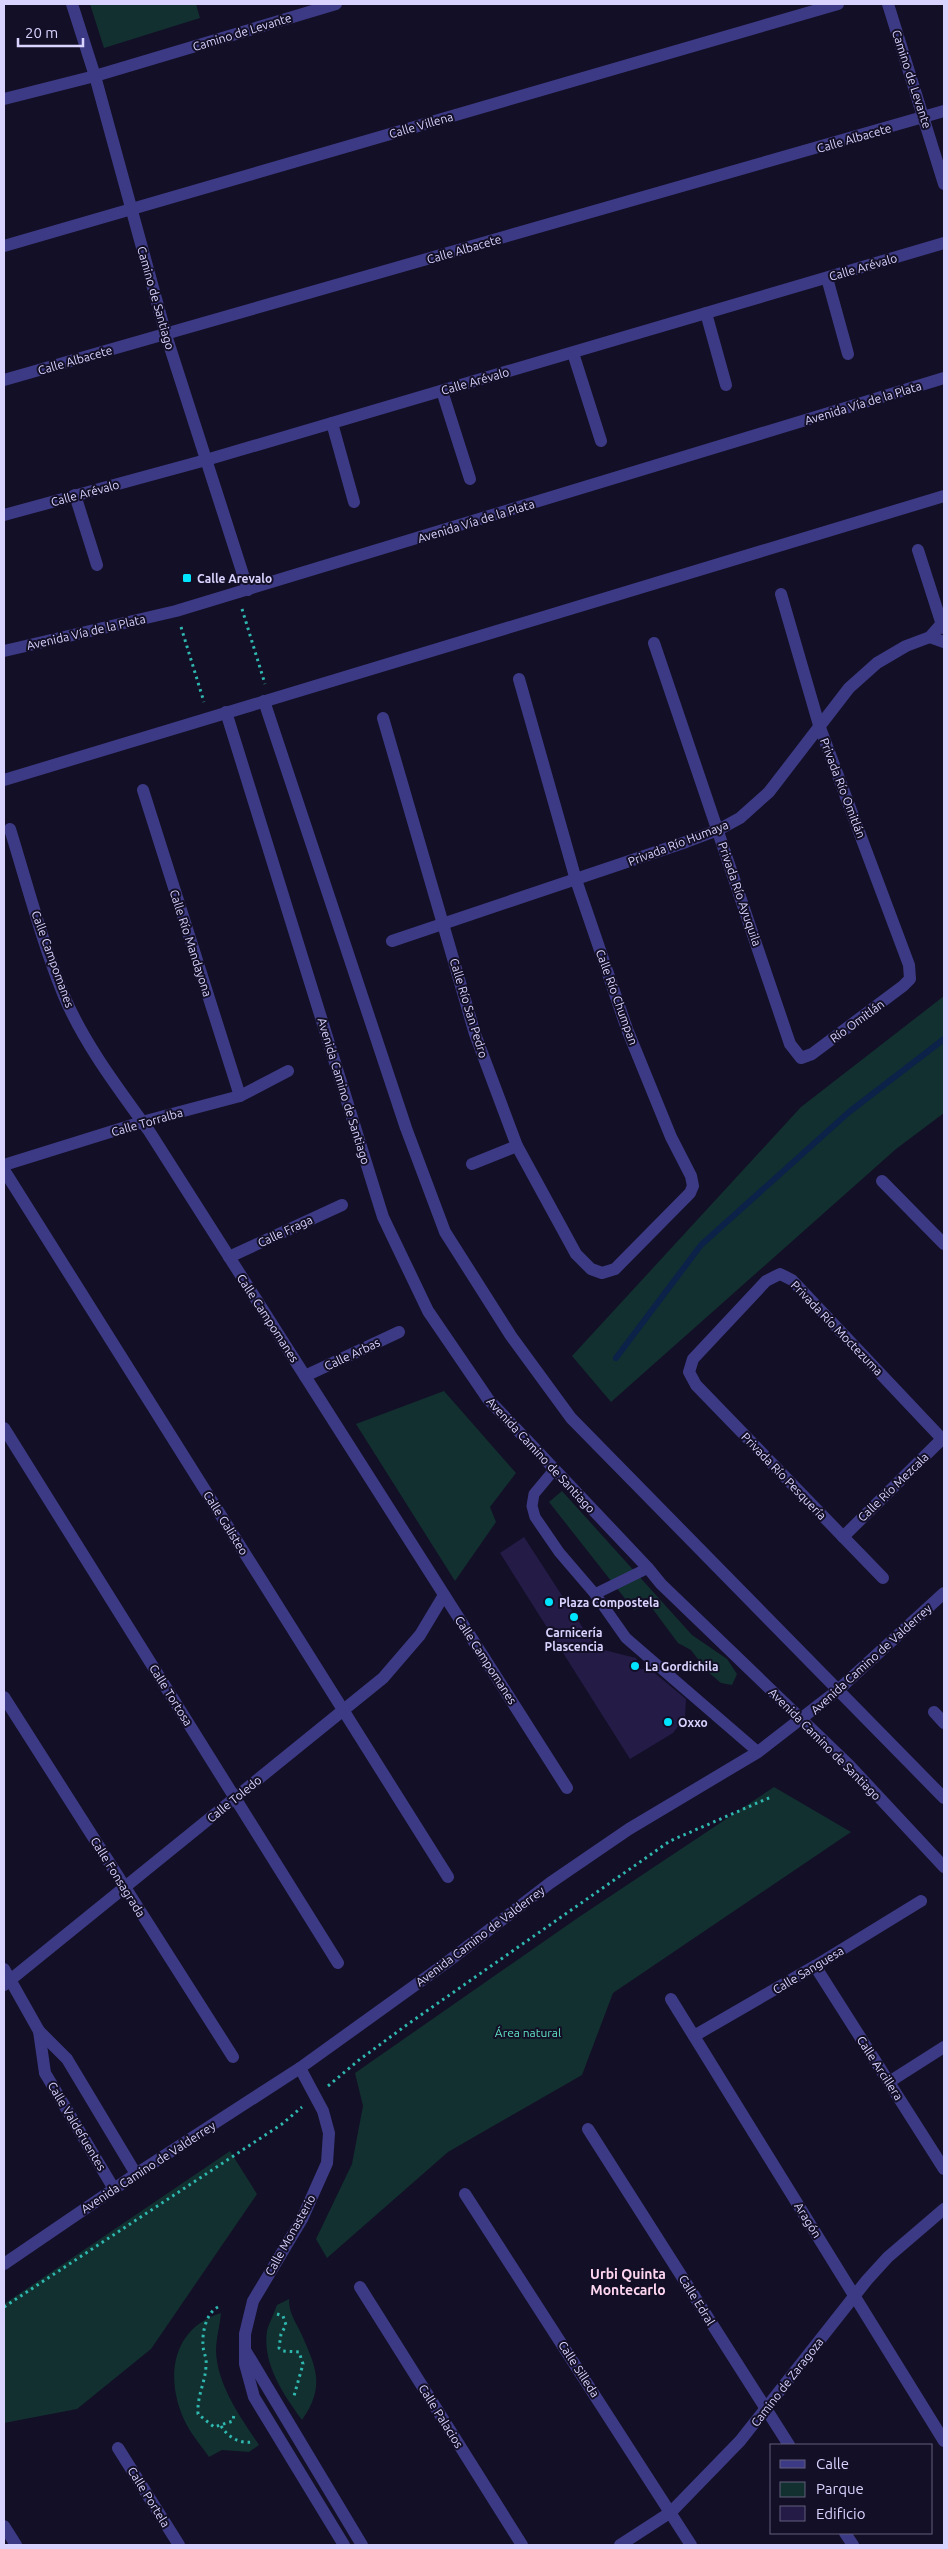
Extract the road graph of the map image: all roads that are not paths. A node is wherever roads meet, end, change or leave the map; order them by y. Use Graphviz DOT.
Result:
graph roads {
  1 [pos="72,4"];
  2 [pos="336,4"];
  3 [pos="838,4"];
  4 [pos="888,4"];
  5 [pos="95,76"];
  6 [pos="4,99"];
  7 [pos="944,111"];
  8 [pos="924,118"];
  9 [pos="944,184"];
  10 [pos="131,210"];
  11 [pos="944,243"];
  12 [pos="4,246"];
  13 [pos="827,278"];
  14 [pos="706,313"];
  15 [pos="166,335"];
  16 [pos="572,353"];
  17 [pos="848,354"];
  18 [pos="944,378"];
  19 [pos="4,380"];
  20 [pos="726,385"];
  21 [pos="442,391"];
  22 [pos="332,423"];
  23 [pos="601,441"];
  24 [pos="206,460"];
  25 [pos="470,479"];
  26 [pos="76,495"];
  27 [pos="944,496"];
  28 [pos="354,502"];
  29 [pos="4,515"];
  30 [pos="918,550"];
  31 [pos="97,565"];
  32 [pos="242,591"];
  33 [pos="781,594"];
  34 [pos="943,625"];
  35 [pos="930,637"];
  36 [pos="944,642"];
  37 [pos="654,643"];
  38 [pos="4,651"];
  39 [pos="519,679"];
  40 [pos="267,700"];
  41 [pos="226,712"];
  42 [pos="383,718"];
  43 [pos="819,725"];
  44 [pos="7,778"];
  45 [pos="143,790"];
  46 [pos="10,829"];
  47 [pos="718,830"];
  48 [pos="576,880"];
  49 [pos="443,924"];
  50 [pos="392,941"];
  51 [pos="910,979"];
  52 [pos="800,1058"];
  53 [pos="288,1071"];
  54 [pos="240,1096"];
  55 [pos="142,1122"];
  56 [pos="517,1146"];
  57 [pos="472,1164"];
  58 [pos="4,1165"];
  59 [pos="4,1170"];
  60 [pos="882,1181"];
  61 [pos="342,1204"];
  62 [pos="944,1244"];
  63 [pos="229,1257"];
  64 [pos="602,1273"];
  65 [pos="399,1332"];
  66 [pos="689,1372"];
  67 [pos="305,1376"];
  68 [pos="4,1428"];
  69 [pos="944,1439"];
  70 [pos="554,1470"];
  71 [pos="843,1537"];
  72 [pos="648,1568"];
  73 [pos="883,1578"];
  74 [pos="944,1593"];
  75 [pos="595,1594"];
  76 [pos="444,1595"];
  77 [pos="838,1690"];
  78 [pos="4,1697"];
  79 [pos="344,1710"];
  80 [pos="934,1712"];
  81 [pos="802,1720"];
  82 [pos="944,1723"];
  83 [pos="758,1752"];
  84 [pos="567,1788"];
  85 [pos="235,1798"];
  86 [pos="944,1798"];
  87 [pos="944,1867"];
  88 [pos="448,1877"];
  89 [pos="124,1887"];
  90 [pos="921,1901"];
  91 [pos="338,1962"];
  92 [pos="815,1966"];
  93 [pos="6,1977"];
  94 [pos="671,1999"];
  95 [pos="39,2031"];
  96 [pos="694,2036"];
  97 [pos="944,2048"];
  98 [pos="232,2057"];
  99 [pos="300,2068"];
  100 [pos="888,2082"];
  101 [pos="588,2129"];
  102 [pos="944,2169"];
  103 [pos="136,2174"];
  104 [pos="114,2189"];
  105 [pos="465,2194"];
  106 [pos="944,2209"];
  107 [pos="4,2264"];
  108 [pos="360,2287"];
  109 [pos="855,2296"];
  110 [pos="244,2348"];
  111 [pos="766,2409"];
  112 [pos="944,2441"];
  113 [pos="788,2444"];
  114 [pos="118,2448"];
  115 [pos="671,2512"];
  116 [pos="4,2526"];
  117 [pos="846,2534"];
  118 [pos="16,2545"];
  119 [pos="179,2545"];
  120 [pos="344,2545"];
  121 [pos="362,2545"];
  122 [pos="522,2545"];
  123 [pos="620,2545"];
  124 [pos="691,2545"];
  125 [pos="853,2545"];
  1 -- 5 [label="street, Camino de Santiago"];
  2 -- 5 [label="street, Camino de Levante"];
  3 -- 10 [label="street, Calle Villena"];
  4 -- 8 [label="street, Camino de Levante"];
  5 -- 6 [label="street, Camino de Levante"];
  5 -- 10 [label="street, Camino de Santiago"];
  7 -- 8 [label="street, Calle Albacete"];
  8 -- 9 [label="street, Camino de Levante"];
  8 -- 15 [label="street, Calle Albacete"];
  10 -- 12 [label="street, Calle Villena"];
  10 -- 15 [label="street, Camino de Santiago"];
  11 -- 13 [label="street, Calle Arévalo"];
  13 -- 14 [label="street, Calle Arévalo"];
  13 -- 17 [label="street"];
  14 -- 16 [label="street, Calle Arévalo"];
  14 -- 20 [label="street"];
  15 -- 19 [label="street, Calle Albacete"];
  15 -- 24 [label="street, Camino de Santiago"];
  16 -- 21 [label="street, Calle Arévalo"];
  16 -- 23 [label="street"];
  18 -- 32 [label="street, Avenida Vía de la Plata"];
  21 -- 22 [label="street, Calle Arévalo"];
  21 -- 25 [label="street"];
  22 -- 24 [label="street, Calle Arévalo"];
  22 -- 28 [label="street"];
  24 -- 26 [label="street, Calle Arévalo"];
  24 -- 32 [label="street, Camino de Santiago"];
  26 -- 29 [label="street, Calle Arévalo"];
  26 -- 31 [label="street"];
  27 -- 40 [label="street"];
  30 -- 34 [label="street"];
  32 -- 38 [label="street, Avenida Vía de la Plata"];
  33 -- 43 [label="street, Privada Río Omitlán"];
  34 -- 35 [label="street"];
  35 -- 36 [label="street"];
  35 -- 43 [label="street, Privada Río Humaya"];
  37 -- 47 [label="street, Privada Río Ayuquila"];
  39 -- 48 [label="street, Calle Río Chumpan"];
  40 -- 41 [label="street"];
  40 -- 77 [label="street"];
  41 -- 44 [label="street"];
  41 -- 70 [label="street, Avenida Camino de Santiago"];
  42 -- 49 [label="street, Calle Río San Pedro"];
  43 -- 47 [label="street, Privada Río Humaya"];
  43 -- 51 [label="street, Privada Río Omitlán"];
  45 -- 54 [label="street, Calle Río Mandayona"];
  46 -- 55 [label="street, Calle Campomanes"];
  47 -- 48 [label="street, Privada Río Humaya"];
  47 -- 52 [label="street, Privada Río Ayuquila"];
  48 -- 49 [label="street, Privada Río Humaya"];
  48 -- 64 [label="street, Calle Río Chumpan"];
  49 -- 50 [label="street, Privada Río Humaya"];
  49 -- 56 [label="street, Calle Río San Pedro"];
  51 -- 52 [label="street, Río Omitlán"];
  53 -- 54 [label="street, Calle Torralba"];
  54 -- 55 [label="street, Calle Torralba"];
  55 -- 58 [label="street, Calle Torralba"];
  55 -- 63 [label="street, Calle Campomanes"];
  56 -- 57 [label="street"];
  56 -- 64 [label="street, Calle Río San Pedro"];
  59 -- 79 [label="street, Calle Galisteo"];
  60 -- 62 [label="street"];
  61 -- 63 [label="street, Calle Fraga"];
  63 -- 67 [label="street, Calle Campomanes"];
  65 -- 67 [label="street, Calle Arbas"];
  66 -- 69 [label="street, Privada Río Moctezuma"];
  66 -- 71 [label="street, Privada Río Pesquería"];
  67 -- 76 [label="street, Calle Campomanes"];
  68 -- 85 [label="street, Calle Tortosa"];
  69 -- 71 [label="street, Calle Río Mezcala"];
  70 -- 72 [label="street, Avenida Camino de Santiago"];
  70 -- 75 [label="lane"];
  71 -- 73 [label="street, Privada Río Pesquería"];
  72 -- 75 [label="lane"];
  72 -- 81 [label="street, Avenida Camino de Santiago"];
  74 -- 77 [label="street, Avenida Camino de Valderrey"];
  75 -- 83 [label="lane"];
  76 -- 79 [label="street, Calle Toledo"];
  76 -- 84 [label="street, Calle Campomanes"];
  77 -- 81 [label="street, Avenida Camino de Valderrey"];
  77 -- 86 [label="street"];
  78 -- 89 [label="street, Calle Fonsagrada"];
  79 -- 85 [label="street, Calle Toledo"];
  79 -- 88 [label="street, Calle Galisteo"];
  80 -- 82 [label="street"];
  81 -- 83 [label="street, Avenida Camino de Valderrey"];
  81 -- 87 [label="street, Avenida Camino de Santiago"];
  83 -- 99 [label="street, Avenida Camino de Valderrey"];
  85 -- 89 [label="street, Calle Toledo"];
  85 -- 91 [label="street, Calle Tortosa"];
  89 -- 93 [label="street, Calle Toledo"];
  89 -- 98 [label="street, Calle Fonsagrada"];
  90 -- 92 [label="street, Calle Sanguesa"];
  92 -- 96 [label="street, Calle Sanguesa"];
  92 -- 100 [label="street, Calle Arcillera"];
  93 -- 95 [label="street, Calle Valdefuentes"];
  94 -- 96 [label="street, Aragón"];
  95 -- 103 [label="street, Calle Valdefuentes"];
  95 -- 104 [label="street, Calle Valdefuentes"];
  96 -- 109 [label="street, Aragón"];
  97 -- 100 [label="street"];
  99 -- 103 [label="street, Avenida Camino de Valderrey"];
  99 -- 110 [label="street, Calle Monasterio"];
  100 -- 102 [label="street, Calle Arcillera"];
  101 -- 111 [label="street, Calle Edral"];
  103 -- 104 [label="street, Avenida Camino de Valderrey"];
  104 -- 107 [label="street, Avenida Camino de Valderrey"];
  105 -- 115 [label="street, Calle Silleda"];
  106 -- 109 [label="street, Camino de Zaragoza"];
  108 -- 122 [label="street, Calle Palacios"];
  109 -- 111 [label="street, Camino de Zaragoza"];
  109 -- 112 [label="street, Aragón"];
  110 -- 120 [label="street, Calle Monasterio"];
  110 -- 121 [label="street"];
  111 -- 113 [label="street, Calle Edral"];
  111 -- 115 [label="street, Camino de Zaragoza"];
  114 -- 119 [label="street, Calle Portela"];
  115 -- 123 [label="street, Camino de Zaragoza"];
  115 -- 124 [label="street, Calle Silleda"];
  116 -- 118 [label="street"];
  117 -- 125 [label="street"];
}
